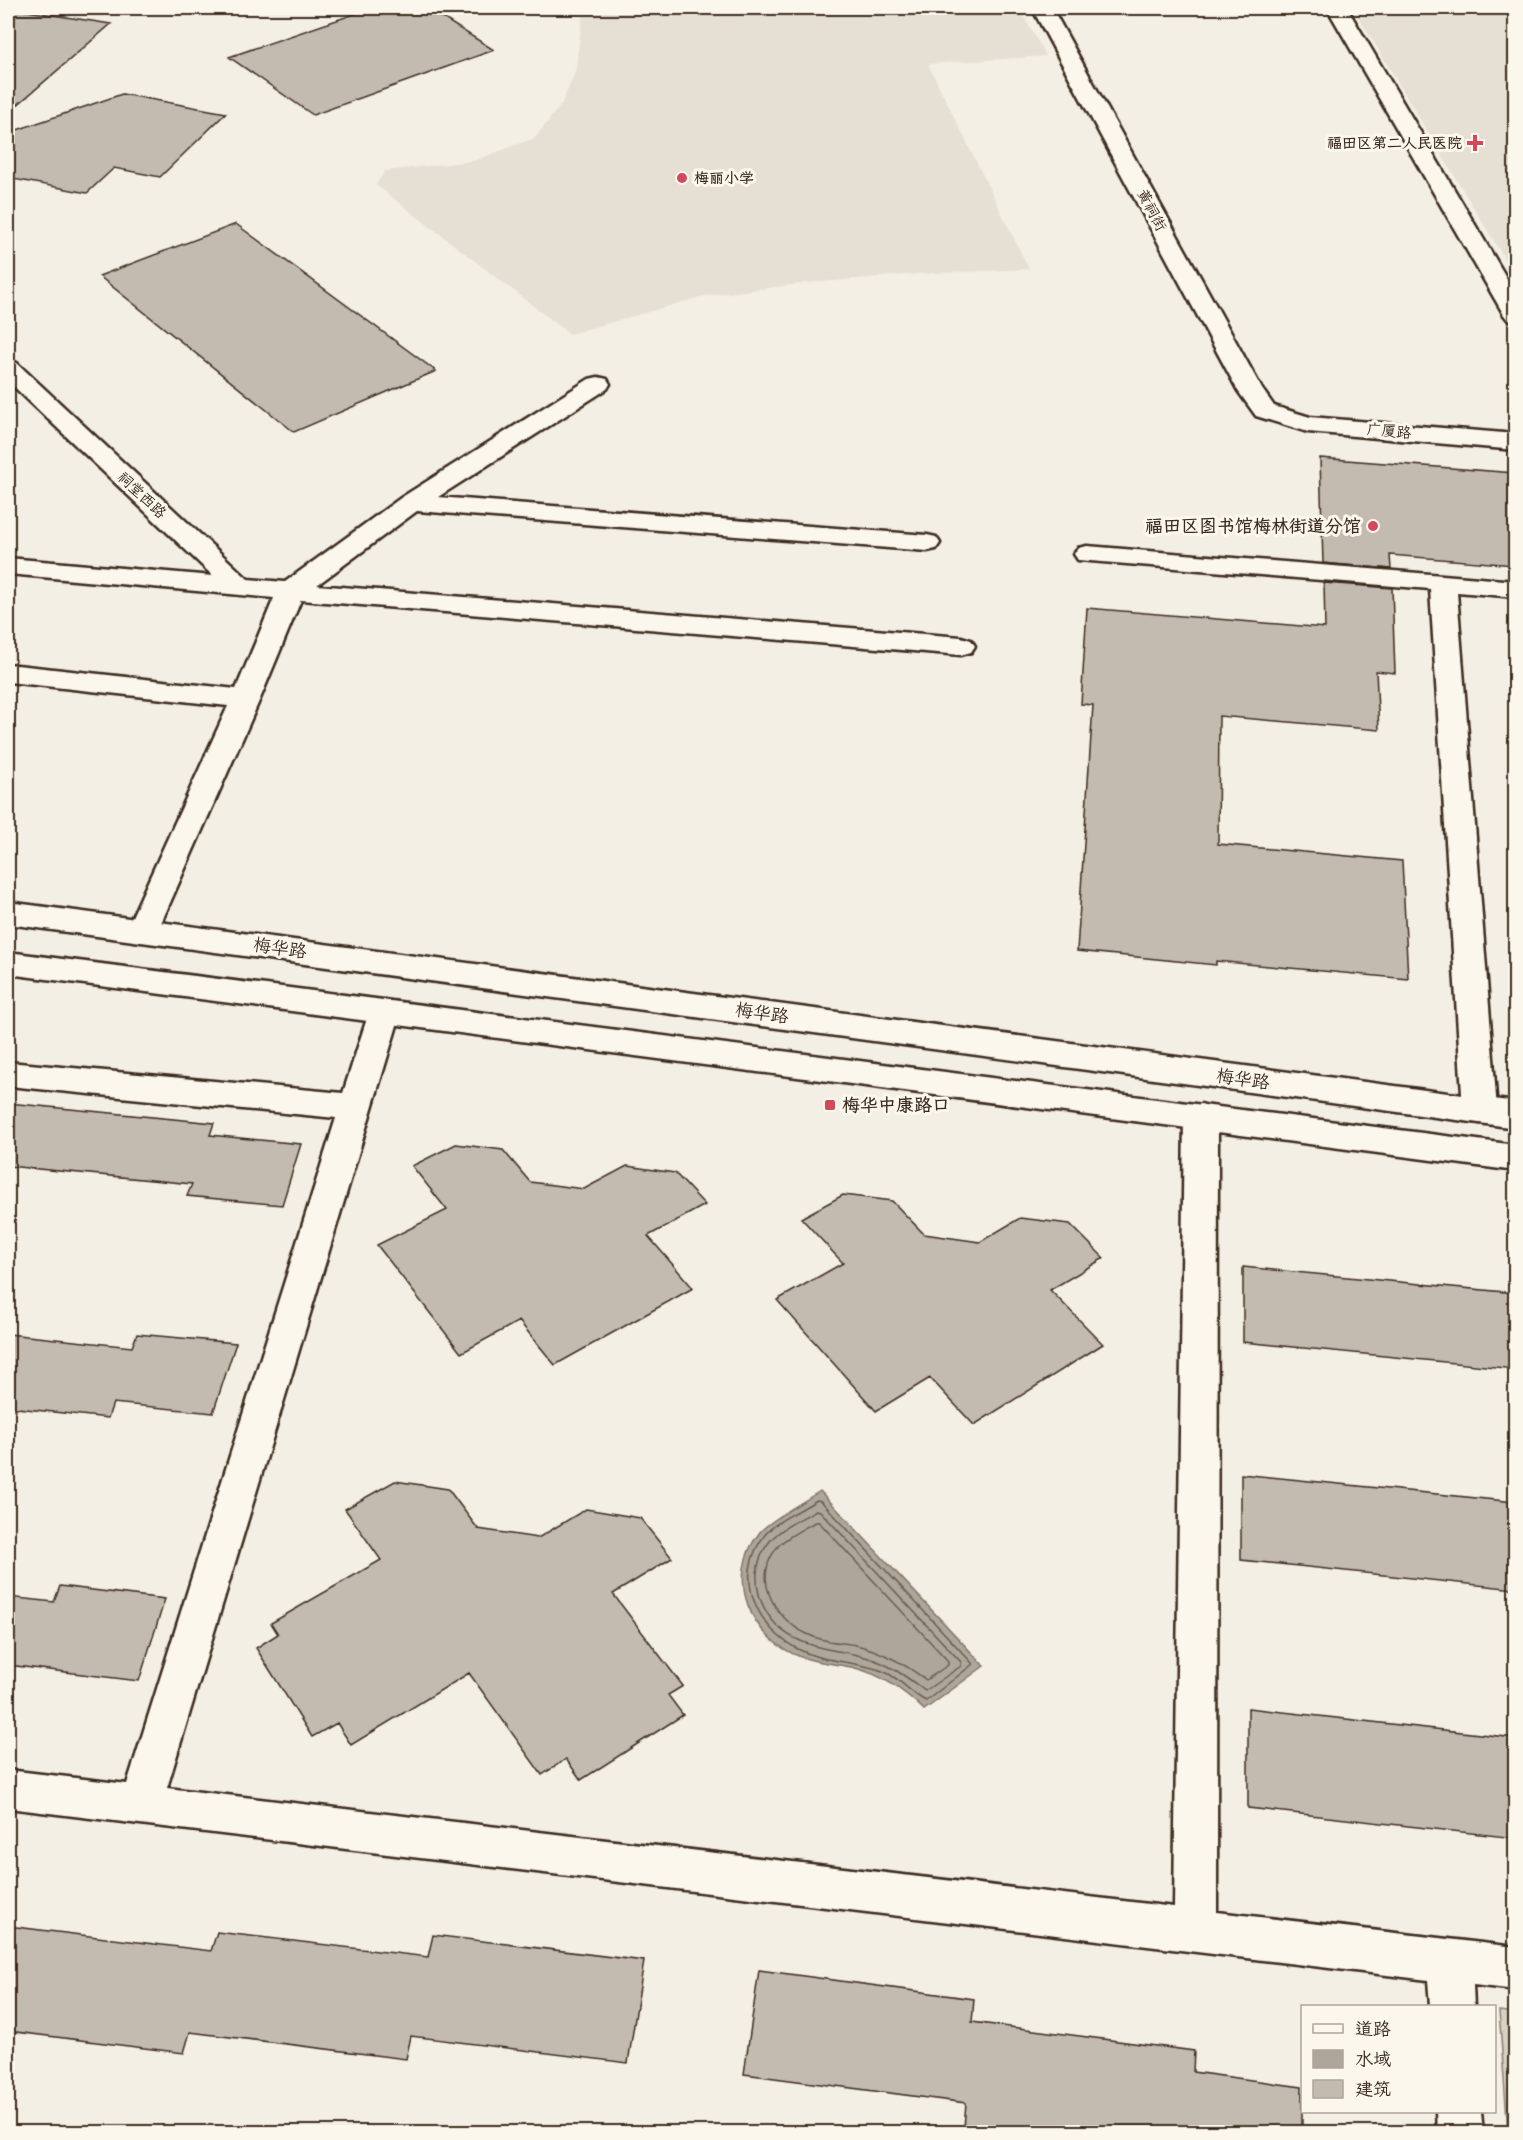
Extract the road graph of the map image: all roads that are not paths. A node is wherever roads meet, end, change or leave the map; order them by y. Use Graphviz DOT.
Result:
graph roads {
  1 [pos="1042,8"];
  2 [pos="1337,8"];
  3 [pos="1515,315"];
  4 [pos="8,368"];
  5 [pos="598,384"];
  6 [pos="1265,411"];
  7 [pos="1515,442"];
  8 [pos="411,503"];
  9 [pos="927,543"];
  10 [pos="1087,554"];
  11 [pos="8,566"];
  12 [pos="1443,582"];
  13 [pos="240,587"];
  14 [pos="1515,588"];
  15 [pos="291,591"];
  16 [pos="961,646"];
  17 [pos="8,673"];
  18 [pos="246,699"];
  19 [pos="8,913"];
  20 [pos="142,930"];
  21 [pos="8,963"];
  22 [pos="386,1012"];
  23 [pos="8,1074"];
  24 [pos="357,1107"];
  25 [pos="1480,1110"];
  26 [pos="1515,1115"];
  27 [pos="1201,1117"];
  28 [pos="1515,1158"];
  29 [pos="8,1789"];
  30 [pos="141,1805"];
  31 [pos="1194,1930"];
  32 [pos="1449,1961"];
  33 [pos="1515,1969"];
  34 [pos="1452,2005"];
  35 [pos="1459,2113"];
  36 [pos="1460,2133"];
  1 -- 6 [label="street, 黄祠街"];
  2 -- 3 [label="street"];
  4 -- 13 [label="street, 祠堂西路"];
  5 -- 8 [label="street"];
  6 -- 7 [label="street, 广厦路"];
  8 -- 9 [label="street"];
  8 -- 15 [label="street"];
  10 -- 12 [label="street"];
  11 -- 13 [label="street"];
  12 -- 14 [label="street"];
  12 -- 25 [label="street"];
  13 -- 15 [label="street"];
  15 -- 16 [label="street"];
  15 -- 18 [label="street"];
  17 -- 18 [label="street"];
  18 -- 20 [label="street"];
  19 -- 20 [label="street, 梅华路"];
  20 -- 25 [label="street, 梅华路"];
  21 -- 22 [label="street"];
  22 -- 24 [label="street"];
  22 -- 27 [label="street"];
  23 -- 24 [label="street"];
  24 -- 30 [label="street"];
  25 -- 26 [label="street, 梅华路"];
  27 -- 28 [label="street"];
  27 -- 31 [label="street"];
  29 -- 30 [label="street"];
  30 -- 31 [label="street"];
  31 -- 32 [label="street"];
  32 -- 33 [label="street"];
  32 -- 34 [label="street"];
  35 -- 36 [label="street"];
}
